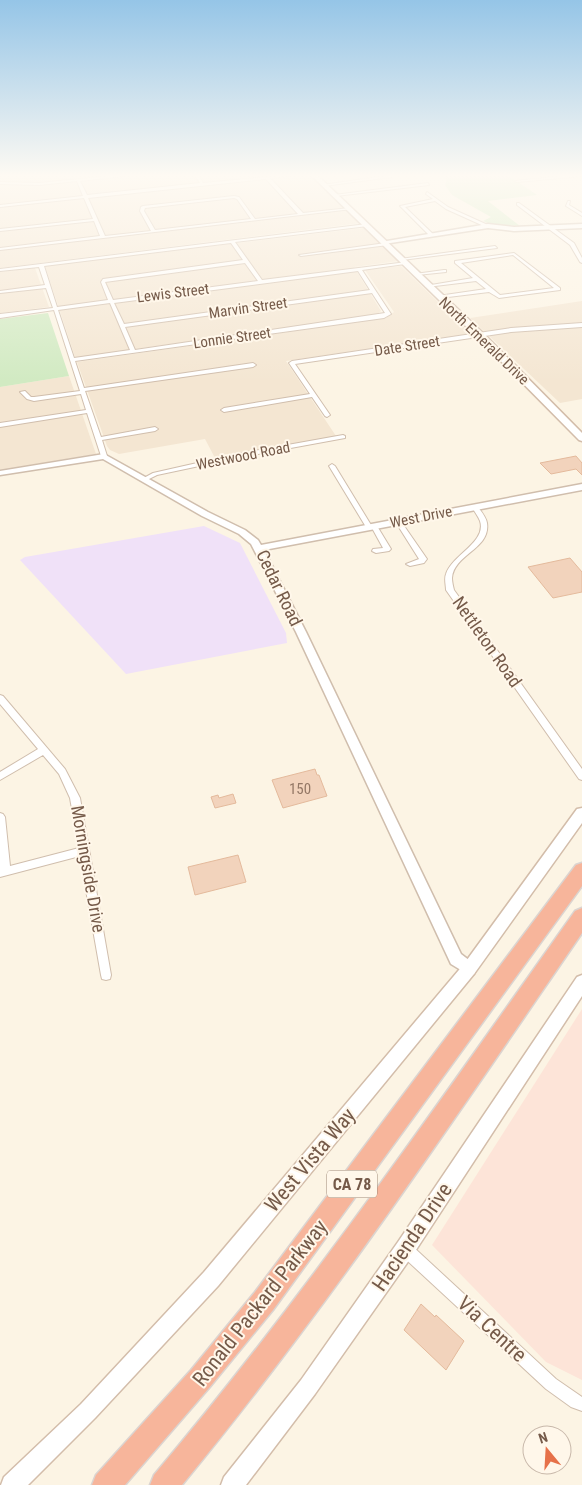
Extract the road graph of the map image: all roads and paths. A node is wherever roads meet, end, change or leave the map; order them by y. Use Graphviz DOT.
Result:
graph roads {
  1 [pos="49,243"];
  2 [pos="214,243"];
  3 [pos="234,243"];
  4 [pos="383,243"];
  5 [pos="385,243"];
  6 [pos="495,246"];
  7 [pos="0,249"];
  8 [pos="579,249"];
  9 [pos="301,255"];
  10 [pos="247,261"];
  11 [pos="404,261"];
  12 [pos="582,262"];
  13 [pos="40,266"];
  14 [pos="358,269"];
  15 [pos="0,270"];
  16 [pos="444,271"];
  17 [pos="417,274"];
  18 [pos="477,279"];
  19 [pos="261,282"];
  20 [pos="47,286"];
  21 [pos="427,286"];
  22 [pos="490,290"];
  23 [pos="373,291"];
  24 [pos="0,292"];
  25 [pos="440,297"];
  26 [pos="111,301"];
  27 [pos="55,308"];
  28 [pos="0,316"];
  29 [pos="582,325"];
  30 [pos="122,326"];
  31 [pos="480,335"];
  32 [pos="133,352"];
  33 [pos="72,360"];
  34 [pos="292,363"];
  35 [pos="253,365"];
  36 [pos="82,391"];
  37 [pos="23,392"];
  38 [pos="312,395"];
  39 [pos="224,410"];
  40 [pos="89,411"];
  41 [pos="328,415"];
  42 [pos="0,425"];
  43 [pos="155,429"];
  44 [pos="343,437"];
  45 [pos="582,438"];
  46 [pos="98,439"];
  47 [pos="104,456"];
  48 [pos="332,466"];
  49 [pos="0,474"];
  50 [pos="145,479"];
  51 [pos="582,487"];
  52 [pos="475,507"];
  53 [pos="398,522"];
  54 [pos="372,526"];
  55 [pos="260,548"];
  56 [pos="376,551"];
  57 [pos="410,564"];
  58 [pos="0,698"];
  59 [pos="44,750"];
  60 [pos="0,776"];
  61 [pos="582,776"];
  62 [pos="582,813"];
  63 [pos="0,817"];
  64 [pos="86,851"];
  65 [pos="582,871"];
  66 [pos="3,872"];
  67 [pos="582,917"];
  68 [pos="469,969"];
  69 [pos="106,975"];
  70 [pos="582,982"];
  71 [pos="405,1249"];
  72 [pos="582,1404"];
  73 [pos="12,1485"];
  74 [pos="106,1485"];
  75 [pos="164,1485"];
  76 [pos="232,1485"];
  1 -- 7 [label="street"];
  2 -- 13 [label="street"];
  3 -- 10 [label="street"];
  4 -- 9 [label="street"];
  5 -- 11 [label="main road, North Emerald Drive"];
  6 -- 11 [label="street, Lewis Street"];
  8 -- 12 [label="street"];
  10 -- 19 [label="street"];
  10 -- 26 [label="street"];
  11 -- 14 [label="street, Lewis Street"];
  11 -- 17 [label="main road, North Emerald Drive"];
  13 -- 15 [label="street"];
  13 -- 20 [label="street"];
  14 -- 19 [label="street, Lewis Street"];
  14 -- 23 [label="street"];
  16 -- 17 [label="street"];
  17 -- 21 [label="main road, North Emerald Drive"];
  18 -- 21 [label="street"];
  18 -- 22 [label="street"];
  18 -- 22 [label="street"];
  19 -- 26 [label="street, Lewis Street"];
  20 -- 24 [label="street"];
  20 -- 27 [label="street"];
  21 -- 25 [label="main road, North Emerald Drive"];
  22 -- 25 [label="street"];
  23 -- 30 [label="street, Marvin Street"];
  23 -- 32 [label="street, Lonnie Street"];
  25 -- 31 [label="main road, North Emerald Drive"];
  26 -- 27 [label="street, Lewis Street"];
  26 -- 30 [label="street"];
  27 -- 28 [label="street, Lewis Street"];
  27 -- 33 [label="street"];
  29 -- 31 [label="street, Date Street"];
  30 -- 32 [label="street"];
  31 -- 34 [label="street, Date Street"];
  31 -- 45 [label="main road, North Emerald Drive"];
  32 -- 33 [label="street, Lonnie Street"];
  33 -- 36 [label="street"];
  34 -- 38 [label="street"];
  35 -- 36 [label="street"];
  36 -- 37 [label="street"];
  36 -- 40 [label="street"];
  38 -- 39 [label="street"];
  38 -- 41 [label="street"];
  40 -- 42 [label="street"];
  40 -- 46 [label="street"];
  43 -- 46 [label="street"];
  44 -- 50 [label="street, Westwood Road"];
  46 -- 47 [label="street"];
  47 -- 49 [label="street"];
  47 -- 50 [label="street, Cedar Road"];
  48 -- 54 [label="street"];
  50 -- 55 [label="street, Cedar Road"];
  51 -- 52 [label="street, West Drive"];
  52 -- 53 [label="street, West Drive"];
  52 -- 61 [label="street, Nettleton Road"];
  53 -- 54 [label="street, West Drive"];
  53 -- 57 [label="street"];
  54 -- 55 [label="street, West Drive"];
  54 -- 56 [label="street"];
  55 -- 68 [label="street, Cedar Road"];
  58 -- 59 [label="street, Morningside Drive"];
  59 -- 60 [label="street"];
  59 -- 64 [label="street, Morningside Drive"];
  62 -- 68 [label="main road, West Vista Way"];
  63 -- 66 [label="street"];
  64 -- 66 [label="street"];
  64 -- 69 [label="street, Morningside Drive"];
  65 -- 74 [label="highway, Ronald Packard Parkway / CA 78"];
  67 -- 75 [label="highway, Ronald Packard Parkway / CA 78"];
  68 -- 73 [label="main road, West Vista Way"];
  70 -- 71 [label="main road, Hacienda Drive"];
  71 -- 72 [label="street, Via Centre"];
  71 -- 76 [label="main road, Hacienda Drive"];
}
